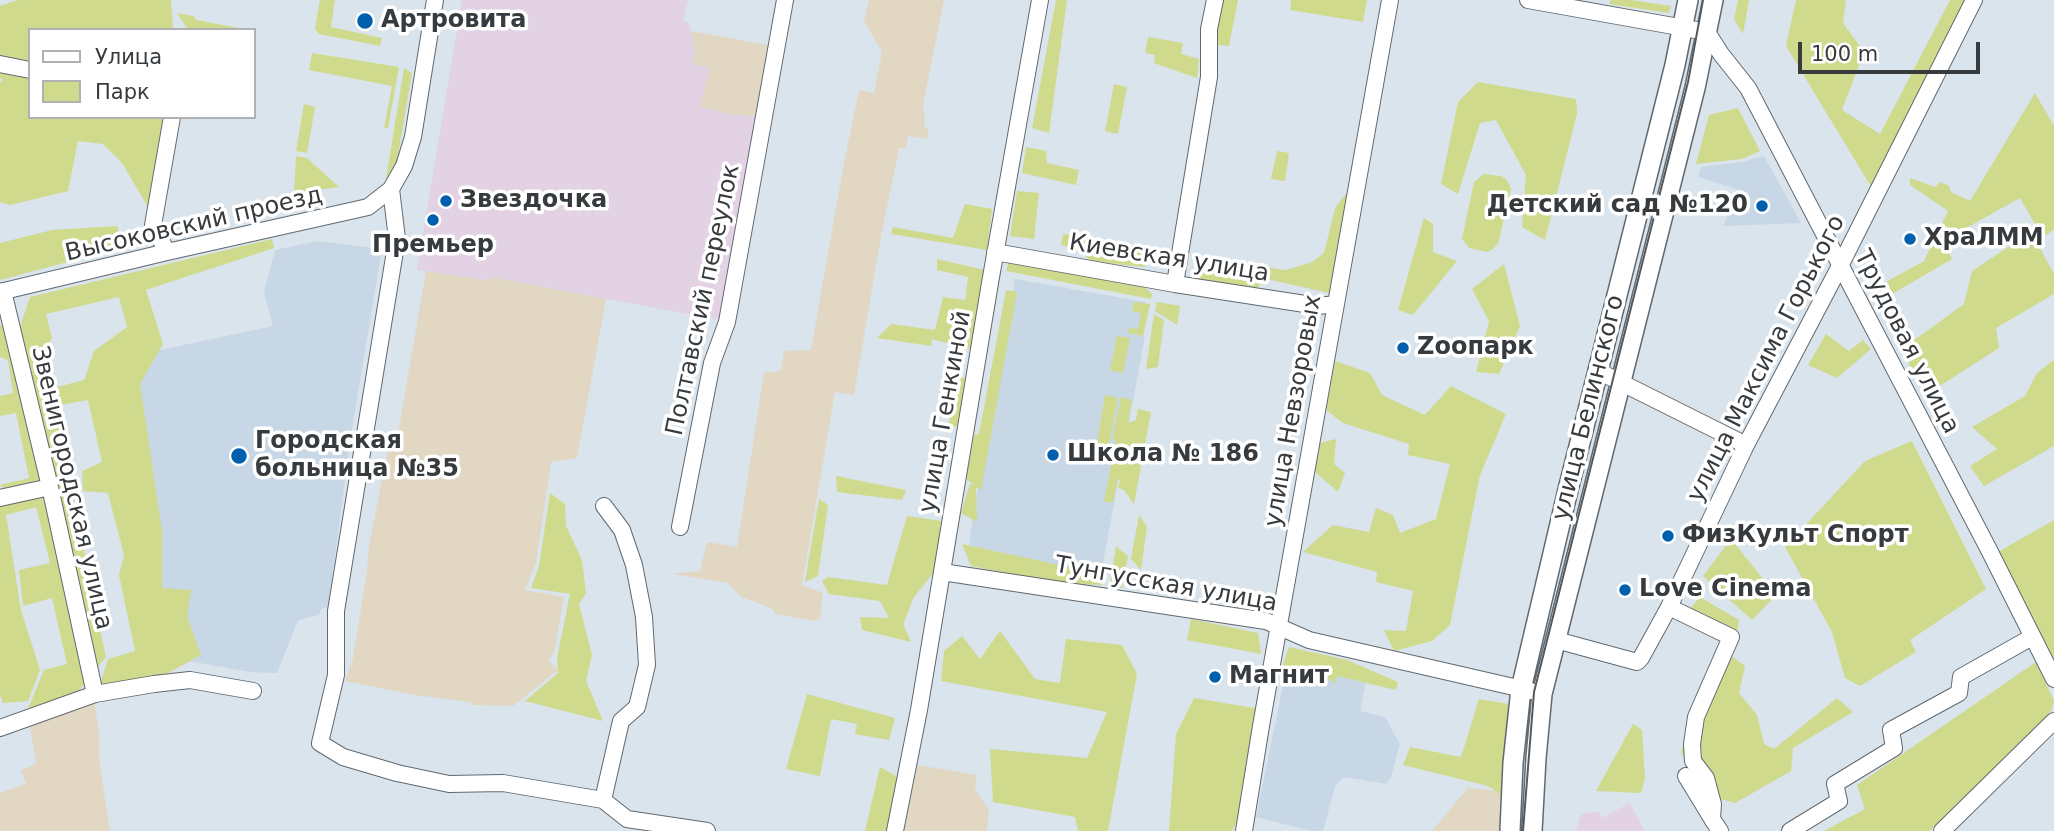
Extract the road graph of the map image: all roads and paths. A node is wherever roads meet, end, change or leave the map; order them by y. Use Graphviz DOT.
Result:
graph roads {
  1 [pos="435,0"];
  2 [pos="785,0"];
  3 [pos="1040,0"];
  4 [pos="1215,0"];
  5 [pos="1390,0"];
  6 [pos="1688,0"];
  7 [pos="1713,0"];
  8 [pos="1974,0"];
  9 [pos="1538,1"];
  10 [pos="1684,27"];
  11 [pos="1707,32"];
  12 [pos="0,64"];
  13 [pos="28,70"];
  14 [pos="173,119"];
  15 [pos="391,189"];
  16 [pos="167,252"];
  17 [pos="995,252"];
  18 [pos="1841,264"];
  19 [pos="1175,284"];
  20 [pos="1,292"];
  21 [pos="1336,304"];
  22 [pos="1598,371"];
  23 [pos="1620,382"];
  24 [pos="1746,445"];
  25 [pos="50,487"];
  26 [pos="0,498"];
  27 [pos="604,506"];
  28 [pos="680,527"];
  29 [pos="942,572"];
  30 [pos="1670,607"];
  31 [pos="1279,626"];
  32 [pos="2032,636"];
  33 [pos="1556,640"];
  34 [pos="2054,680"];
  35 [pos="1521,689"];
  36 [pos="253,691"];
  37 [pos="95,694"];
  38 [pos="1542,694"];
  39 [pos="2054,721"];
  40 [pos="0,727"];
  41 [pos="1686,776"];
  42 [pos="603,800"];
  43 [pos="1716,825"];
  44 [pos="707,831"];
  45 [pos="895,831"];
  46 [pos="1244,831"];
  47 [pos="1510,831"];
  48 [pos="1532,831"];
  49 [pos="1790,831"];
  50 [pos="1942,831"];
  1 -- 15 [label="street"];
  2 -- 28 [label="street, Полтавский переулок"];
  3 -- 17 [label="street, улица Генкиной"];
  4 -- 19 [label="street"];
  5 -- 21 [label="street, улица Невзоровых"];
  6 -- 10 [label="main road, улица Белинского"];
  7 -- 11 [label="main road, улица Белинского"];
  8 -- 18 [label="street, улица Максима Горького"];
  9 -- 10 [label="street"];
  10 -- 11 [label="street"];
  10 -- 22 [label="main road, улица Белинского"];
  11 -- 18 [label="street, Трудовая улица"];
  11 -- 23 [label="main road, улица Белинского"];
  12 -- 13 [label="street"];
  14 -- 16 [label="street"];
  15 -- 16 [label="street, Высоковский проезд"];
  15 -- 42 [label="street"];
  16 -- 20 [label="street, Высоковский проезд"];
  17 -- 19 [label="street, Киевская улица"];
  17 -- 29 [label="street, улица Генкиной"];
  18 -- 24 [label="street, улица Максима Горького"];
  18 -- 32 [label="street, Трудовая улица"];
  19 -- 21 [label="street, Киевская улица"];
  20 -- 25 [label="street, Звенигородская улица"];
  21 -- 31 [label="street, улица Невзоровых"];
  22 -- 23 [label="street"];
  22 -- 35 [label="main road, улица Белинского"];
  23 -- 24 [label="street"];
  23 -- 33 [label="main road, улица Белинского"];
  24 -- 30 [label="street, улица Максима Горького"];
  25 -- 26 [label="street"];
  25 -- 37 [label="street, Звенигородская улица"];
  27 -- 42 [label="street"];
  29 -- 31 [label="street, Тунгусская улица"];
  29 -- 45 [label="street, улица Генкиной"];
  30 -- 33 [label="street, улица Максима Горького"];
  30 -- 43 [label="street"];
  31 -- 35 [label="street, Тунгусская улица"];
  31 -- 46 [label="street, улица Невзоровых"];
  32 -- 34 [label="street, Трудовая улица"];
  32 -- 49 [label="street"];
  33 -- 38 [label="main road, улица Белинского"];
  35 -- 38 [label="street, Тунгусская улица"];
  35 -- 47 [label="main road, улица Белинского"];
  36 -- 37 [label="street"];
  37 -- 40 [label="street"];
  38 -- 48 [label="main road, улица Белинского"];
  39 -- 50 [label="street"];
  41 -- 43 [label="street"];
  42 -- 44 [label="street"];
}
